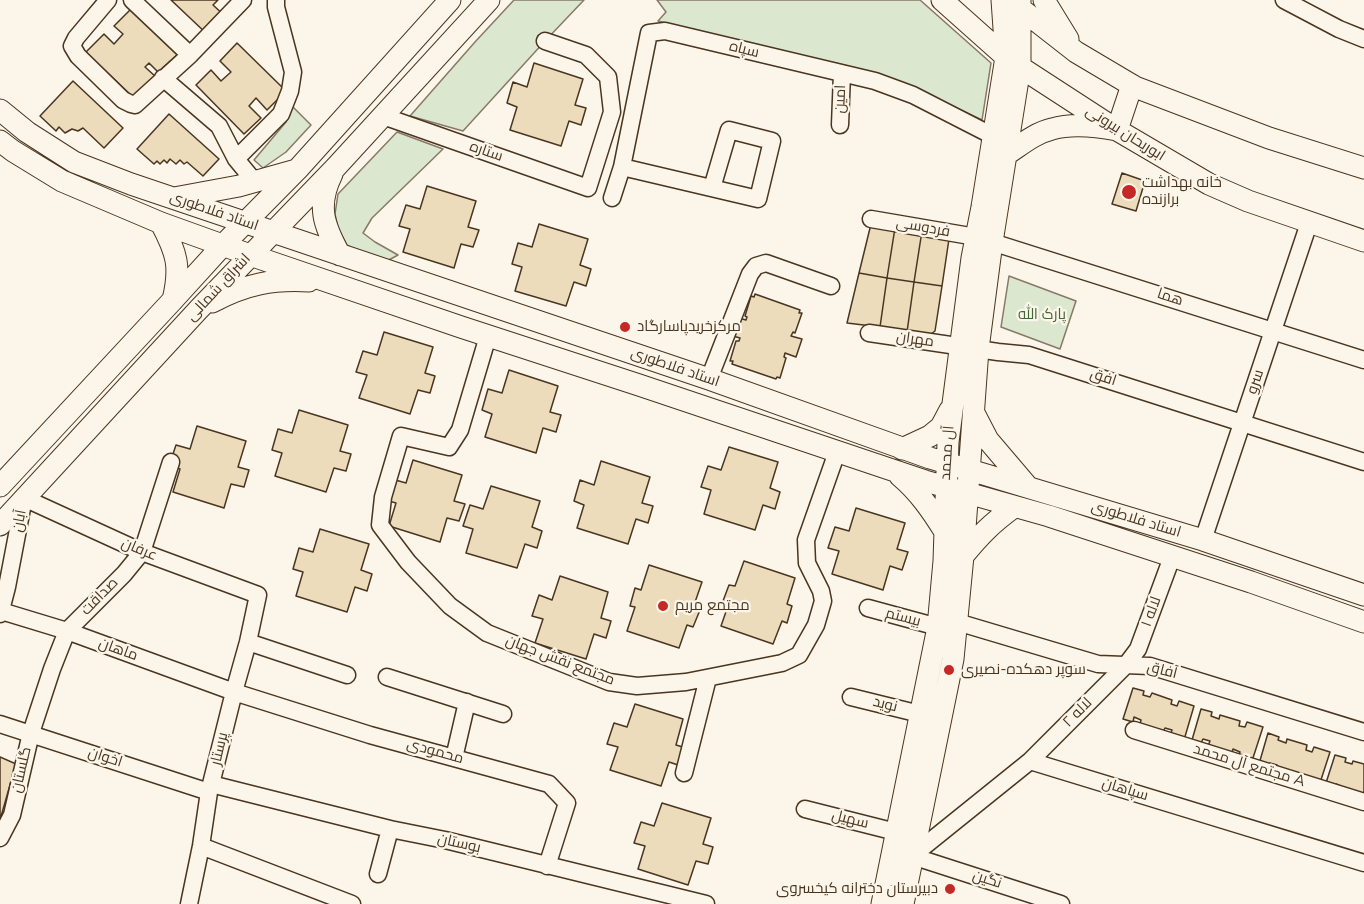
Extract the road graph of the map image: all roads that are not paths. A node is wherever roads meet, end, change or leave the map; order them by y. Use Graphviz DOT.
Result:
graph roads {
  1 [pos="108,0"];
  2 [pos="132,0"];
  3 [pos="243,0"];
  4 [pos="276,0"];
  5 [pos="450,0"];
  6 [pos="489,0"];
  7 [pos="942,0"];
  8 [pos="1044,0"];
  9 [pos="1284,0"];
  10 [pos="1013,2"];
  11 [pos="1364,39"];
  12 [pos="545,40"];
  13 [pos="1076,52"];
  14 [pos="190,55"];
  15 [pos="1013,62"];
  16 [pos="842,73"];
  17 [pos="163,78"];
  18 [pos="1132,85"];
  19 [pos="0,110"];
  20 [pos="383,116"];
  21 [pos="840,125"];
  22 [pos="1117,130"];
  23 [pos="993,136"];
  24 [pos="0,141"];
  25 [pos="1007,154"];
  26 [pos="236,159"];
  27 [pos="336,167"];
  28 [pos="622,167"];
  29 [pos="1364,168"];
  30 [pos="297,170"];
  31 [pos="255,182"];
  32 [pos="712,188"];
  33 [pos="172,198"];
  34 [pos="612,198"];
  35 [pos="871,219"];
  36 [pos="244,222"];
  37 [pos="161,223"];
  38 [pos="1309,223"];
  39 [pos="273,232"];
  40 [pos="984,239"];
  41 [pos="1364,241"];
  42 [pos="223,245"];
  43 [pos="250,255"];
  44 [pos="340,255"];
  45 [pos="329,282"];
  46 [pos="831,286"];
  47 [pos="172,301"];
  48 [pos="199,309"];
  49 [pos="1274,331"];
  50 [pos="869,333"];
  51 [pos="488,336"];
  52 [pos="969,347"];
  53 [pos="1364,360"];
  54 [pos="709,379"];
  55 [pos="952,407"];
  56 [pos="974,412"];
  57 [pos="1243,423"];
  58 [pos="903,449"];
  59 [pos="837,452"];
  60 [pos="171,462"];
  61 [pos="1364,462"];
  62 [pos="946,463"];
  63 [pos="970,470"];
  64 [pos="895,471"];
  65 [pos="0,486"];
  66 [pos="946,487"];
  67 [pos="1029,488"];
  68 [pos="968,494"];
  69 [pos="24,498"];
  70 [pos="1014,507"];
  71 [pos="0,525"];
  72 [pos="945,532"];
  73 [pos="1203,540"];
  74 [pos="142,552"];
  75 [pos="963,556"];
  76 [pos="1172,557"];
  77 [pos="258,595"];
  78 [pos="1364,595"];
  79 [pos="868,608"];
  80 [pos="1,613"];
  81 [pos="1364,622"];
  82 [pos="948,625"];
  83 [pos="67,630"];
  84 [pos="248,642"];
  85 [pos="1126,665"];
  86 [pos="347,675"];
  87 [pos="387,677"];
  88 [pos="708,678"];
  89 [pos="234,692"];
  90 [pos="851,697"];
  91 [pos="467,702"];
  92 [pos="503,714"];
  93 [pos="920,714"];
  94 [pos="0,724"];
  95 [pos="1134,730"];
  96 [pos="1364,732"];
  97 [pos="31,734"];
  98 [pos="454,758"];
  99 [pos="1030,761"];
  100 [pos="684,773"];
  101 [pos="210,788"];
  102 [pos="1364,802"];
  103 [pos="805,809"];
  104 [pos="390,829"];
  105 [pos="896,832"];
  106 [pos="0,838"];
  107 [pos="201,846"];
  108 [pos="912,856"];
  109 [pos="1364,863"];
  110 [pos="548,866"];
  111 [pos="378,874"];
  112 [pos="637,896"];
  113 [pos="189,904"];
  114 [pos="352,904"];
  115 [pos="706,904"];
  116 [pos="882,904"];
  117 [pos="903,904"];
  118 [pos="1061,904"];
  1 -- 17 [label="street"];
  2 -- 14 [label="street"];
  3 -- 14 [label="street"];
  4 -- 26 [label="street"];
  5 -- 30 [label="main road, اشراق شمالی"];
  6 -- 20 [label="main road, اشراق شمالی"];
  7 -- 15 [label="main road, ابوریحان بیرونی"];
  8 -- 13 [label="main road"];
  9 -- 11 [label="street"];
  10 -- 13 [label="main road"];
  10 -- 15 [label="main road, آل محمد"];
  12 -- 20 [label="street, ستاره"];
  13 -- 18 [label="main road"];
  14 -- 17 [label="street"];
  15 -- 22 [label="main road, ابوریحان بیرونی"];
  15 -- 23 [label="main road, آل محمد"];
  15 -- 25 [label="main road, آل محمد"];
  16 -- 21 [label="street, امین"];
  16 -- 23 [label="street, سپاه"];
  16 -- 28 [label="street, سپاه"];
  17 -- 26 [label="street"];
  18 -- 22 [label="main road"];
  18 -- 29 [label="main road"];
  19 -- 33 [label="main road, استاد فلاطوری"];
  20 -- 27 [label="main road, اشراق شمالی"];
  22 -- 25 [label="main road"];
  22 -- 38 [label="main road, ابوریحان بیرونی"];
  23 -- 40 [label="main road, آل محمد"];
  24 -- 37 [label="main road, استاد فلاطوری"];
  25 -- 40 [label="main road, آل محمد"];
  26 -- 31 [label="street"];
  27 -- 39 [label="main road, اشراق شمالی"];
  27 -- 44 [label="main road"];
  28 -- 32 [label="street"];
  28 -- 34 [label="street, سپاه"];
  30 -- 31 [label="main road"];
  30 -- 36 [label="main road, اشراق شمالی"];
  31 -- 33 [label="main road"];
  32 -- 32 [label="street"];
  33 -- 36 [label="main road, استاد فلاطوری"];
  35 -- 40 [label="street, فردوسی"];
  36 -- 39 [label="main road, استاد فلاطوری"];
  36 -- 42 [label="main road, اشراق شمالی"];
  37 -- 42 [label="main road, استاد فلاطوری"];
  37 -- 47 [label="main road"];
  38 -- 41 [label="main road, ابوریحان بیرونی"];
  38 -- 49 [label="street, سرو"];
  39 -- 43 [label="main road, اشراق شمالی"];
  39 -- 44 [label="main road, استاد فلاطوری"];
  40 -- 49 [label="street, هما"];
  40 -- 52 [label="main road, آل محمد"];
  42 -- 43 [label="main road, استاد فلاطوری"];
  42 -- 47 [label="main road, اشراق شمالی"];
  43 -- 45 [label="main road, استاد فلاطوری"];
  43 -- 48 [label="main road, اشراق شمالی"];
  44 -- 54 [label="main road, استاد فلاطوری"];
  45 -- 48 [label="main road"];
  45 -- 51 [label="main road, استاد فلاطوری"];
  46 -- 54 [label="street"];
  47 -- 65 [label="main road, اشراق شمالی"];
  48 -- 69 [label="main road, اشراق شمالی"];
  49 -- 53 [label="street, هما"];
  49 -- 57 [label="street, سرو"];
  50 -- 52 [label="street, مهران"];
  51 -- 59 [label="main road, استاد فلاطوری"];
  51 -- 88 [label="street, مجتمع نقش جهان"];
  52 -- 55 [label="main road, آل محمد"];
  52 -- 56 [label="main road, آل محمد"];
  52 -- 57 [label="street, افق"];
  54 -- 58 [label="main road, استاد فلاطوری"];
  55 -- 58 [label="main road"];
  55 -- 62 [label="main road, آل محمد"];
  56 -- 63 [label="main road, آل محمد"];
  56 -- 67 [label="main road"];
  57 -- 61 [label="street, افق"];
  57 -- 73 [label="street, سرو"];
  58 -- 62 [label="main road, استاد فلاطوری"];
  59 -- 64 [label="main road, استاد فلاطوری"];
  59 -- 88 [label="street, مجتمع نقش جهان"];
  60 -- 74 [label="street, صداقت"];
  62 -- 63 [label="main road, استاد فلاطوری"];
  62 -- 66 [label="main road, آل محمد"];
  63 -- 67 [label="main road, استاد فلاطوری"];
  63 -- 68 [label="main road, آل محمد"];
  64 -- 66 [label="main road, استاد فلاطوری"];
  64 -- 72 [label="main road"];
  66 -- 68 [label="main road, استاد فلاطوری"];
  66 -- 72 [label="main road, آل محمد"];
  67 -- 73 [label="main road, استاد فلاطوری"];
  68 -- 70 [label="main road, استاد فلاطوری"];
  68 -- 75 [label="main road, آل محمد"];
  69 -- 71 [label="main road, اشراق شمالی"];
  69 -- 74 [label="street, عرفان"];
  69 -- 80 [label="street, آبان"];
  70 -- 75 [label="main road"];
  70 -- 76 [label="main road, استاد فلاطوری"];
  72 -- 82 [label="main road, آل محمد"];
  73 -- 78 [label="main road, استاد فلاطوری"];
  74 -- 77 [label="street, عرفان"];
  74 -- 83 [label="street, صداقت"];
  75 -- 82 [label="main road, آل محمد"];
  76 -- 81 [label="main road, استاد فلاطوری"];
  76 -- 85 [label="street, لاله ۱"];
  77 -- 84 [label="street, پرستار"];
  79 -- 82 [label="street, بیستم"];
  80 -- 83 [label="street, ماهان"];
  82 -- 85 [label="street, آفاق"];
  82 -- 93 [label="main road, آل محمد"];
  82 -- 108 [label="main road, آل محمد"];
  83 -- 89 [label="street, ماهان"];
  83 -- 97 [label="street, صداقت"];
  84 -- 86 [label="street"];
  84 -- 89 [label="street, پرستار"];
  85 -- 96 [label="street, آفاق"];
  85 -- 99 [label="street, لاله ۲"];
  87 -- 91 [label="street"];
  88 -- 100 [label="street"];
  89 -- 98 [label="street, محمودی"];
  89 -- 101 [label="street, پرستار"];
  90 -- 93 [label="street, نوید"];
  91 -- 92 [label="street"];
  91 -- 98 [label="street"];
  93 -- 105 [label="main road, آل محمد"];
  94 -- 97 [label="street, اخوان"];
  95 -- 102 [label="street, مجتمع آل محمد A"];
  97 -- 101 [label="street, اخوان"];
  97 -- 106 [label="street, گلستان"];
  98 -- 110 [label="street, محمودی"];
  99 -- 108 [label="street"];
  99 -- 109 [label="street, سپاهان"];
  101 -- 104 [label="street, بوستان"];
  101 -- 107 [label="street, پرستار"];
  103 -- 105 [label="street, سهیل"];
  104 -- 110 [label="street, بوستان"];
  104 -- 111 [label="street"];
  105 -- 116 [label="main road, آل محمد"];
  107 -- 113 [label="street, پرستار"];
  107 -- 114 [label="street"];
  108 -- 117 [label="main road, آل محمد"];
  108 -- 118 [label="street, نگین"];
  110 -- 112 [label="street, بوستان"];
  112 -- 115 [label="street, بوستان"];
}
